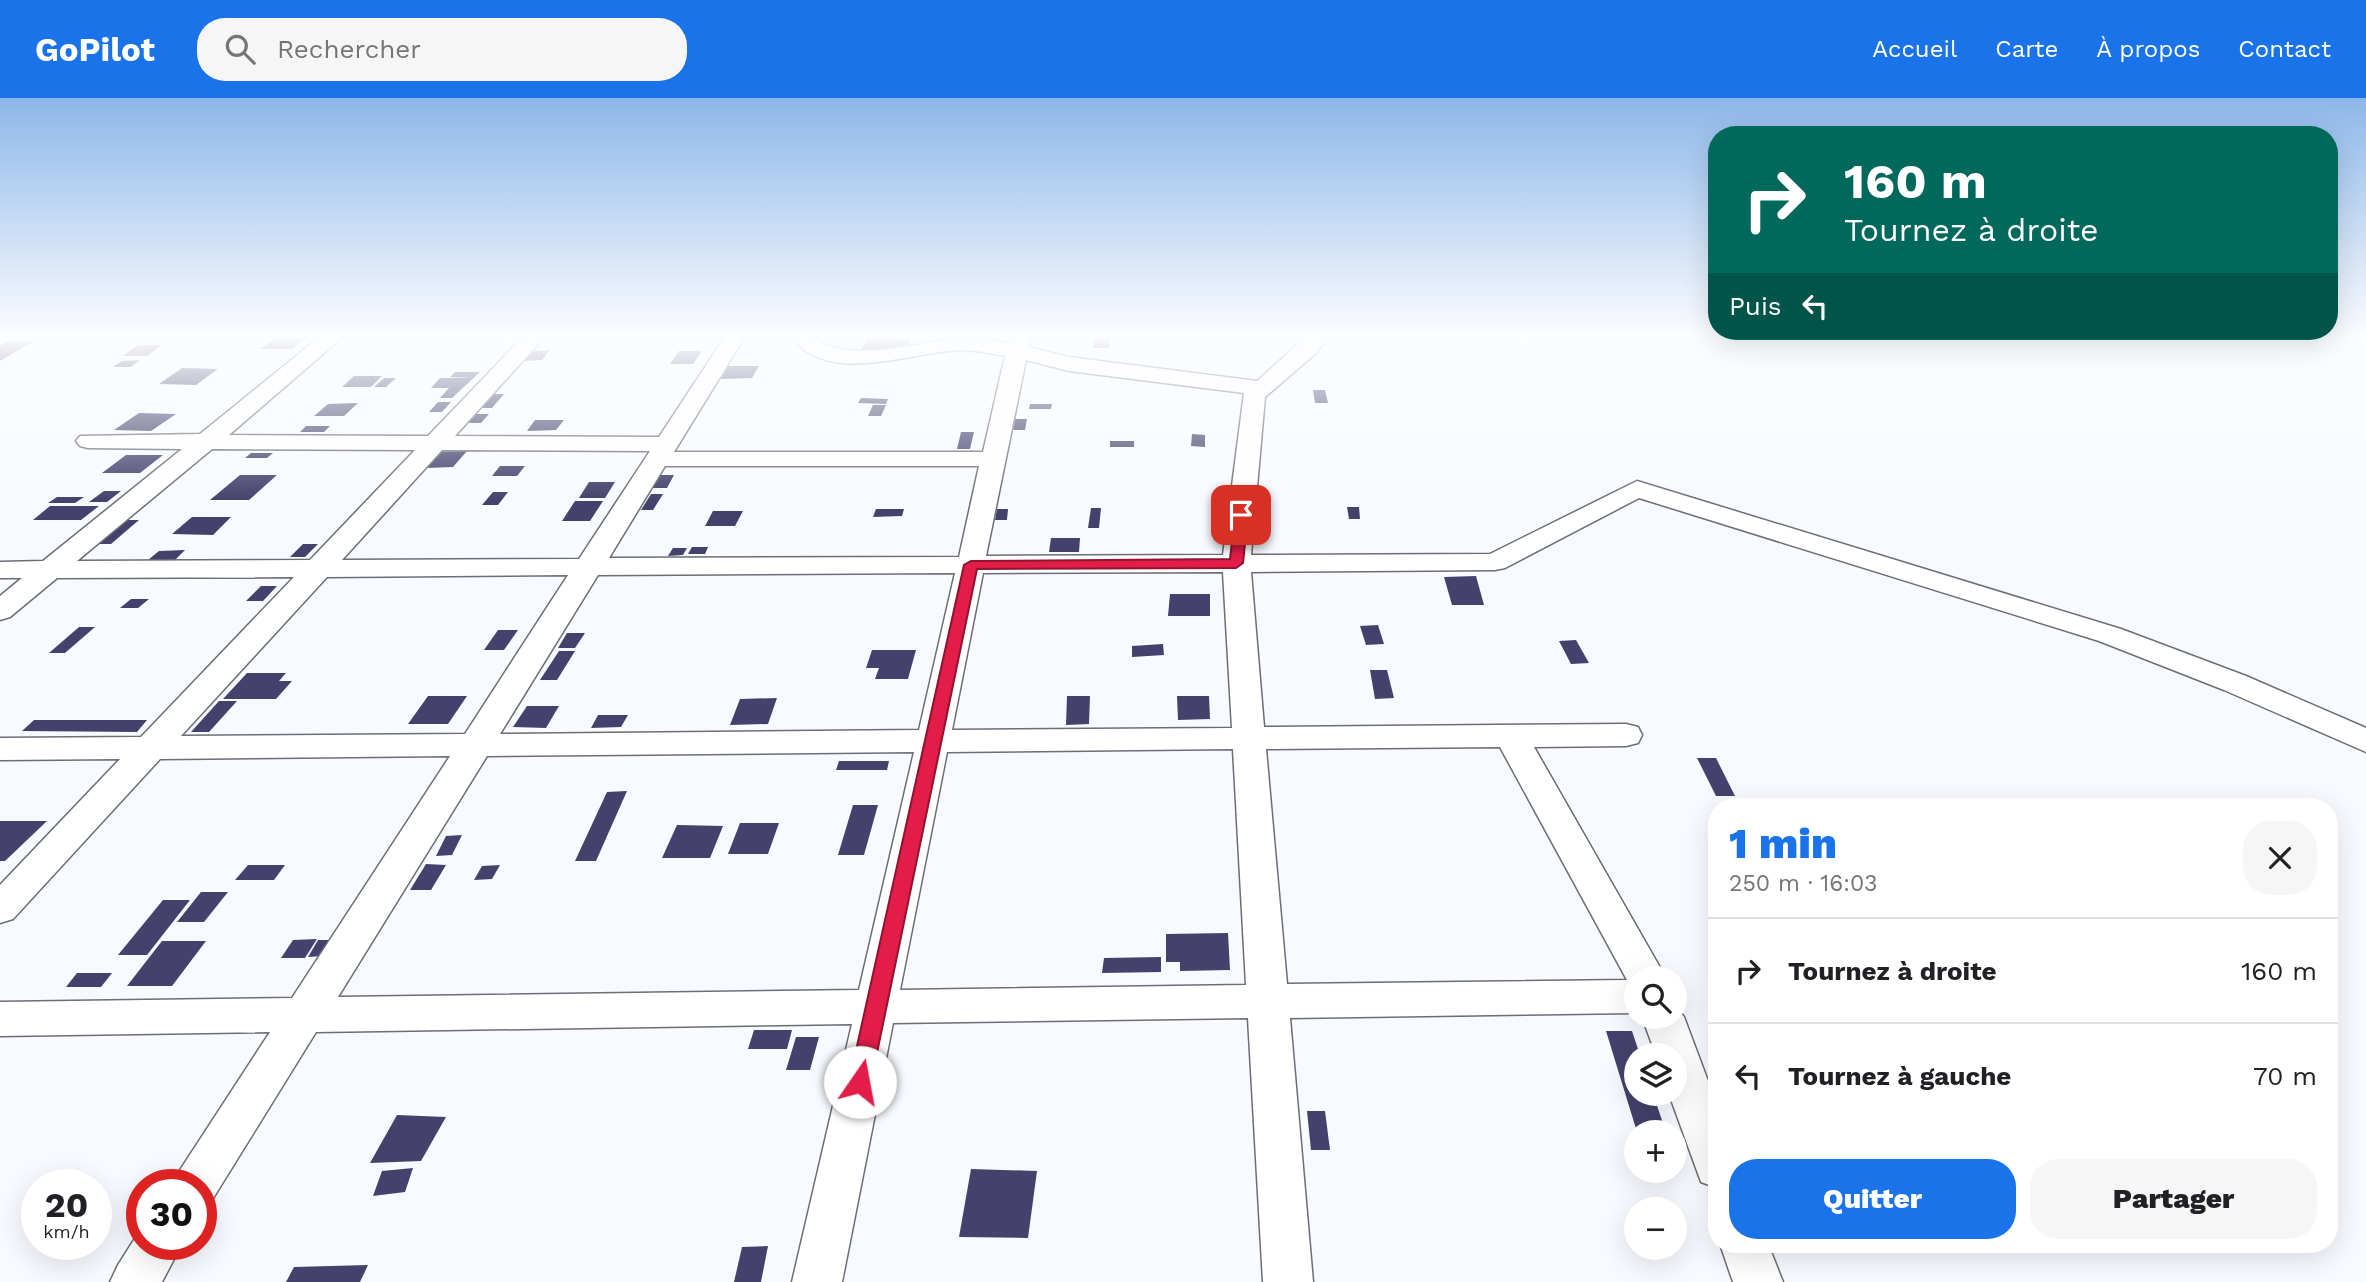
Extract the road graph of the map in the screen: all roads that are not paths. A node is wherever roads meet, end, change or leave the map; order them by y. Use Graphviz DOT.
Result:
graph roads {
  1 [pos="268,390"];
  2 [pos="484,390"];
  3 [pos="701,390"];
  4 [pos="1008,390"];
  5 [pos="1259,390"];
  6 [pos="88,441"];
  7 [pos="206,442"];
  8 [pos="435,443"];
  9 [pos="662,452"];
  10 [pos="994,459"];
  11 [pos="1236,563"];
  12 [pos="971,565"];
  13 [pos="589,567"];
  14 [pos="318,568"];
  15 [pos="0,570"];
  16 [pos="50,570"];
  17 [pos="0,611"];
  18 [pos="1626,735"];
  19 [pos="1511,736"];
  20 [pos="1249,738"];
  21 [pos="933,741"];
  22 [pos="2366,741"];
  23 [pos="475,745"];
  24 [pos="150,748"];
  25 [pos="0,749"];
  26 [pos="0,909"];
  27 [pos="1639,966"];
  28 [pos="1624,996"];
  29 [pos="1268,1000"];
  30 [pos="876,1007"];
  31 [pos="304,1015"];
  32 [pos="0,1019"];
  33 [pos="1667,1029"];
  34 [pos="1708,1142"];
  35 [pos="206,1169"];
  36 [pos="1747,1253"];
  37 [pos="149,1260"];
  38 [pos="135,1282"];
  39 [pos="817,1282"];
  40 [pos="1288,1282"];
  41 [pos="1758,1282"];
  1 -- 7 [label="street"];
  2 -- 8 [label="street"];
  3 -- 9 [label="street"];
  4 -- 10 [label="street"];
  5 -- 11 [label="street"];
  6 -- 7 [label="street"];
  7 -- 8 [label="street"];
  7 -- 16 [label="street"];
  8 -- 9 [label="street"];
  8 -- 14 [label="street"];
  9 -- 10 [label="street"];
  9 -- 13 [label="street"];
  10 -- 12 [label="street"];
  11 -- 12 [label="street"];
  11 -- 20 [label="street"];
  11 -- 22 [label="street"];
  12 -- 13 [label="street"];
  12 -- 21 [label="street"];
  13 -- 14 [label="street"];
  13 -- 23 [label="street"];
  14 -- 16 [label="street"];
  14 -- 24 [label="street"];
  15 -- 16 [label="street"];
  16 -- 17 [label="street"];
  18 -- 19 [label="street"];
  19 -- 20 [label="street"];
  19 -- 27 [label="street"];
  20 -- 21 [label="street"];
  20 -- 29 [label="street"];
  21 -- 23 [label="street"];
  21 -- 30 [label="street"];
  23 -- 24 [label="street"];
  23 -- 31 [label="street"];
  24 -- 25 [label="street"];
  24 -- 26 [label="street"];
  28 -- 29 [label="street"];
  29 -- 30 [label="street"];
  29 -- 40 [label="street"];
  30 -- 31 [label="street"];
  30 -- 39 [label="street"];
  31 -- 32 [label="street"];
  31 -- 35 [label="street"];
  33 -- 34 [label="street"];
  36 -- 41 [label="street"];
  37 -- 38 [label="street"];
}
